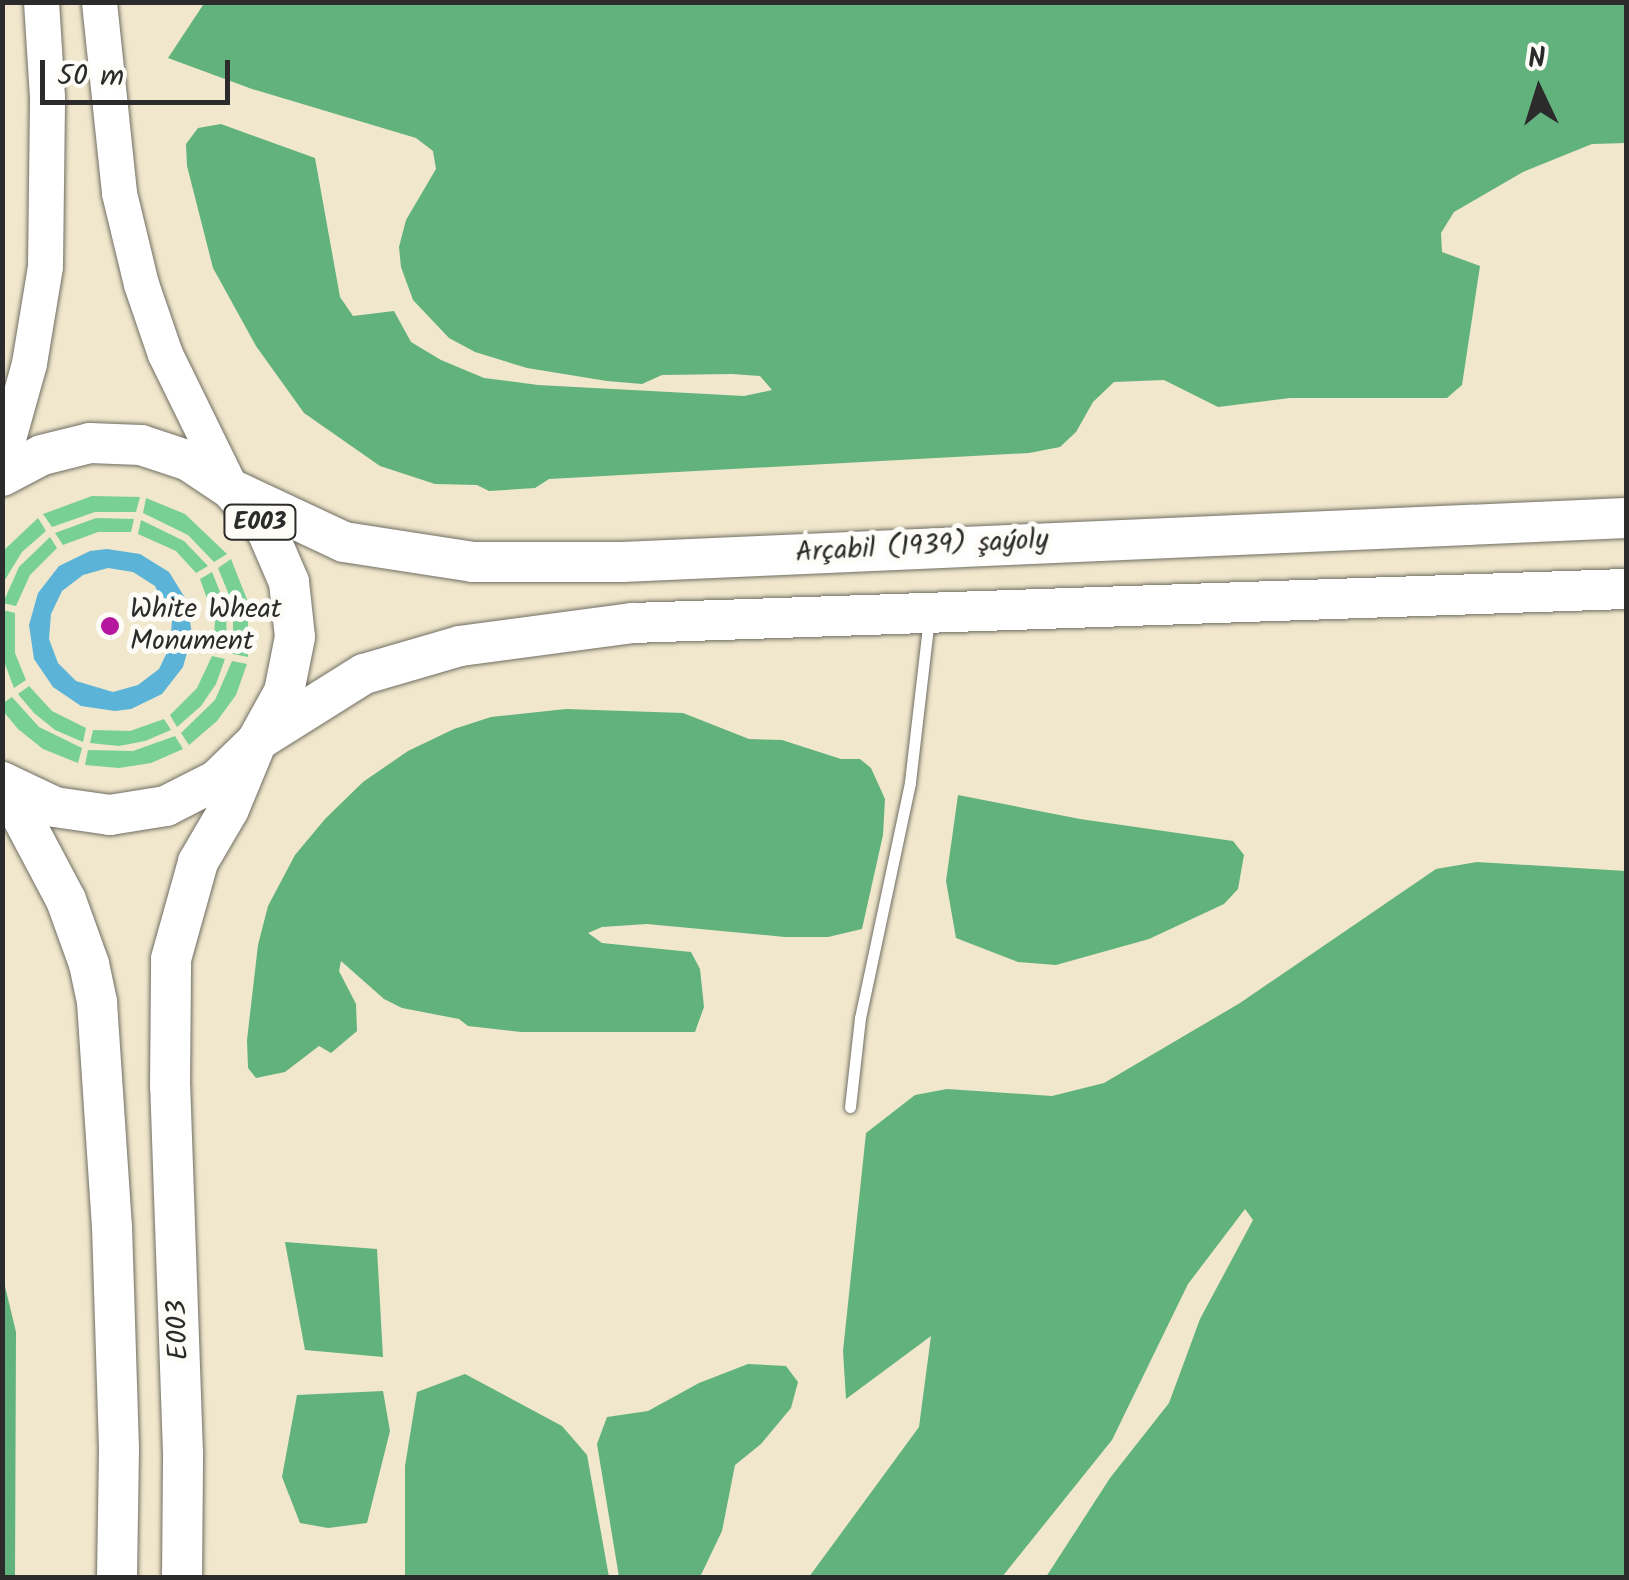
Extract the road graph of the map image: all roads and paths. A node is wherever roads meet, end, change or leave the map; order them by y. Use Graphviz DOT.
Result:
graph roads {
  1 [pos="41,2"];
  2 [pos="99,2"];
  3 [pos="2,460"];
  4 [pos="2,476"];
  5 [pos="231,489"];
  6 [pos="1626,518"];
  7 [pos="1626,589"];
  8 [pos="930,610"];
  9 [pos="257,741"];
  10 [pos="3,782"];
  11 [pos="850,1106"];
  12 [pos="116,1578"];
  13 [pos="182,1578"];
  1 -- 3 [label="main road"];
  2 -- 5 [label="main road"];
  4 -- 5 [label="highway, E003"];
  5 -- 6 [label="highway, Arçabil (1939) şaýoly"];
  5 -- 9 [label="highway, E003"];
  7 -- 8 [label="highway"];
  8 -- 9 [label="highway"];
  8 -- 11 [label="lane"];
  9 -- 10 [label="highway, E003"];
  9 -- 13 [label="highway, E003"];
  10 -- 12 [label="highway"];
}
